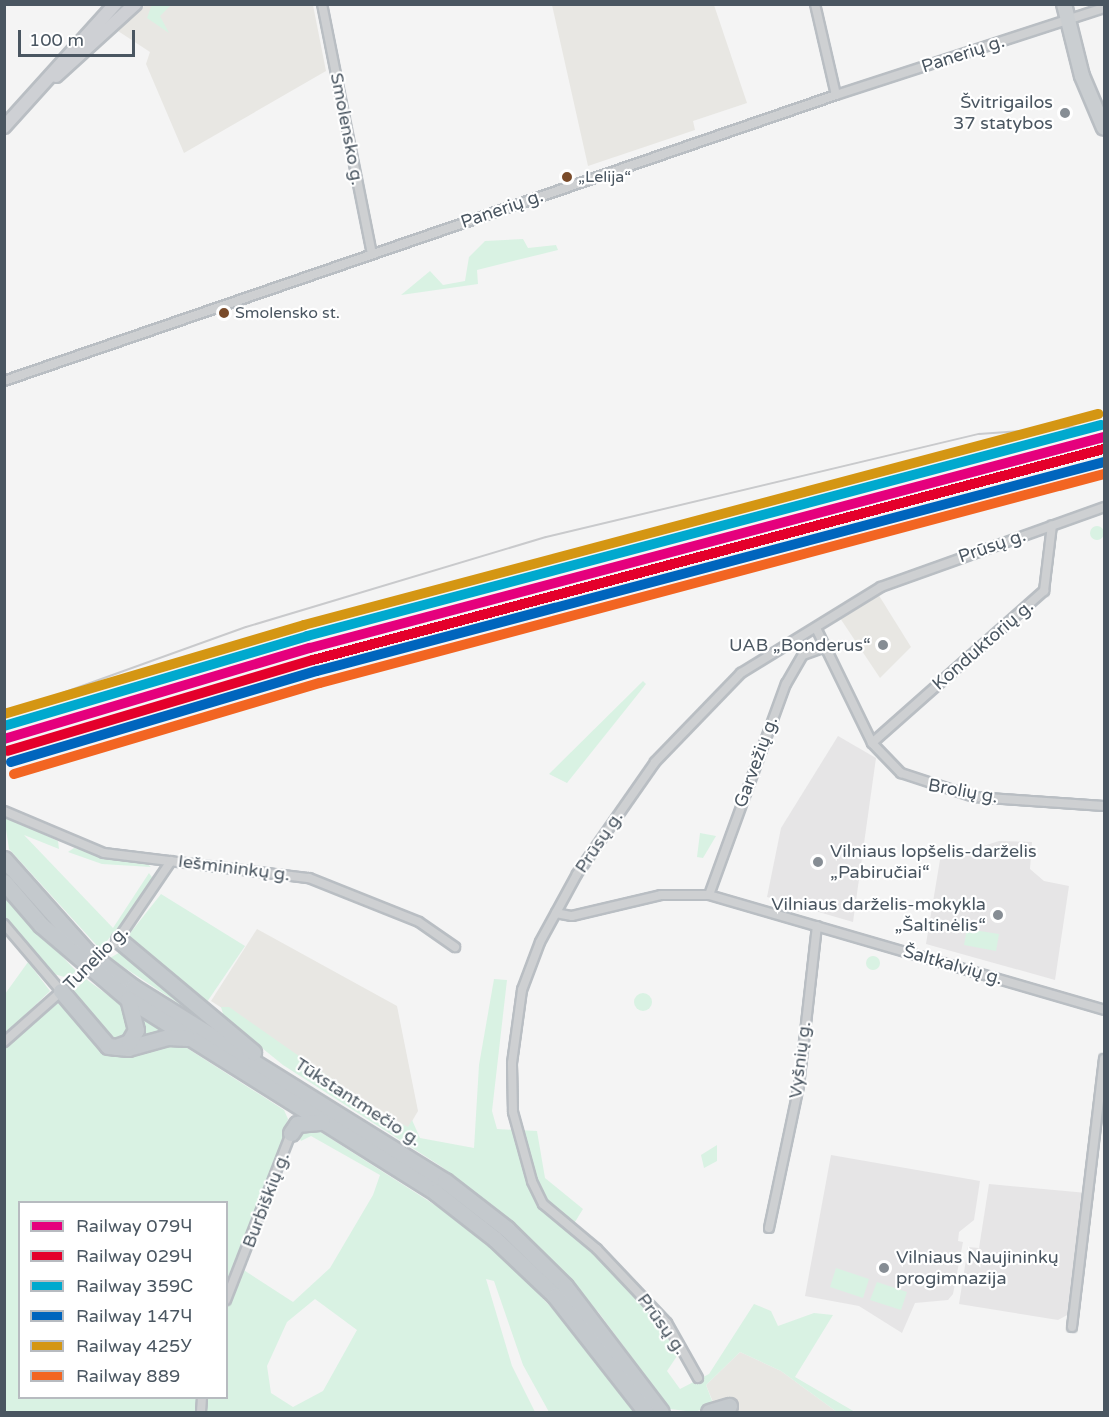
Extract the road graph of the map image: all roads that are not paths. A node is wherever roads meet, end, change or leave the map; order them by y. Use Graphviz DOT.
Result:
graph roads {
  1 [pos="115,4"];
  2 [pos="135,4"];
  3 [pos="322,4"];
  4 [pos="815,4"];
  5 [pos="1064,4"];
  6 [pos="1104,8"];
  7 [pos="1068,20"];
  8 [pos="52,79"];
  9 [pos="836,95"];
  10 [pos="4,127"];
  11 [pos="1104,128"];
  12 [pos="372,254"];
  13 [pos="4,381"];
  14 [pos="1104,507"];
  15 [pos="1052,525"];
  16 [pos="816,628"];
  17 [pos="794,640"];
  18 [pos="825,647"];
  19 [pos="803,655"];
  20 [pos="872,743"];
  21 [pos="1104,806"];
  22 [pos="4,811"];
  23 [pos="4,859"];
  24 [pos="171,861"];
  25 [pos="4,882"];
  26 [pos="709,895"];
  27 [pos="556,913"];
  28 [pos="4,924"];
  29 [pos="817,926"];
  30 [pos="117,942"];
  31 [pos="455,947"];
  32 [pos="67,987"];
  33 [pos="127,998"];
  34 [pos="1104,1010"];
  35 [pos="195,1041"];
  36 [pos="4,1042"];
  37 [pos="114,1048"];
  38 [pos="1104,1059"];
  39 [pos="286,1078"];
  40 [pos="286,1099"];
  41 [pos="322,1122"];
  42 [pos="291,1133"];
  43 [pos="769,1228"];
  44 [pos="228,1295"];
  45 [pos="1072,1327"];
  46 [pos="698,1378"];
  47 [pos="640,1384"];
  48 [pos="729,1406"];
  49 [pos="646,1413"];
  50 [pos="661,1413"];
  51 [pos="668,1413"];
  52 [pos="709,1413"];
  1 -- 8 [label="main road"];
  2 -- 8 [label="main road"];
  3 -- 12 [label="street, Smolensko g."];
  4 -- 9 [label="street"];
  5 -- 7 [label="main road"];
  6 -- 7 [label="street, Panerių g."];
  7 -- 9 [label="street, Panerių g."];
  7 -- 11 [label="main road"];
  8 -- 10 [label="main road"];
  9 -- 12 [label="street, Panerių g."];
  12 -- 13 [label="street, Panerių g."];
  14 -- 15 [label="street, Prūsų g."];
  15 -- 16 [label="street, Prūsų g."];
  15 -- 20 [label="street, Konduktorių g."];
  16 -- 17 [label="street, Prūsų g."];
  16 -- 18 [label="street, Brolių g."];
  17 -- 19 [label="street"];
  17 -- 27 [label="street, Prūsų g."];
  18 -- 19 [label="street"];
  18 -- 20 [label="street, Brolių g."];
  19 -- 26 [label="street, Garvežių g."];
  20 -- 21 [label="street, Brolių g."];
  22 -- 24 [label="street, Iešmininkų g."];
  23 -- 39 [label="highway, Tūkstantmečio g."];
  24 -- 30 [label="street, Tunelio g."];
  24 -- 31 [label="street, Iešmininkų g."];
  25 -- 33 [label="highway, Tūkstantmečio g."];
  26 -- 27 [label="street, Šaltkalvių g."];
  26 -- 29 [label="street, Šaltkalvių g."];
  27 -- 46 [label="street, Prūsų g."];
  28 -- 32 [label="street"];
  29 -- 34 [label="street, Šaltkalvių g."];
  29 -- 43 [label="street, Vyšnių g."];
  30 -- 32 [label="street, Tunelio g., bridge"];
  30 -- 39 [label="highway"];
  32 -- 36 [label="street, Tunelio g."];
  32 -- 37 [label="highway"];
  33 -- 35 [label="highway, Tūkstantmečio g."];
  33 -- 37 [label="highway"];
  35 -- 37 [label="highway"];
  35 -- 40 [label="highway, Tūkstantmečio g."];
  38 -- 45 [label="street"];
  39 -- 47 [label="highway, Tūkstantmečio g."];
  40 -- 41 [label="highway, Tūkstantmečio g."];
  40 -- 42 [label="highway"];
  41 -- 42 [label="highway"];
  41 -- 49 [label="highway, Tūkstantmečio g."];
  42 -- 44 [label="street, Burbiškių g."];
  47 -- 50 [label="highway, Tūkstantmečio g."];
  47 -- 51 [label="highway"];
  48 -- 52 [label="highway"];
}
